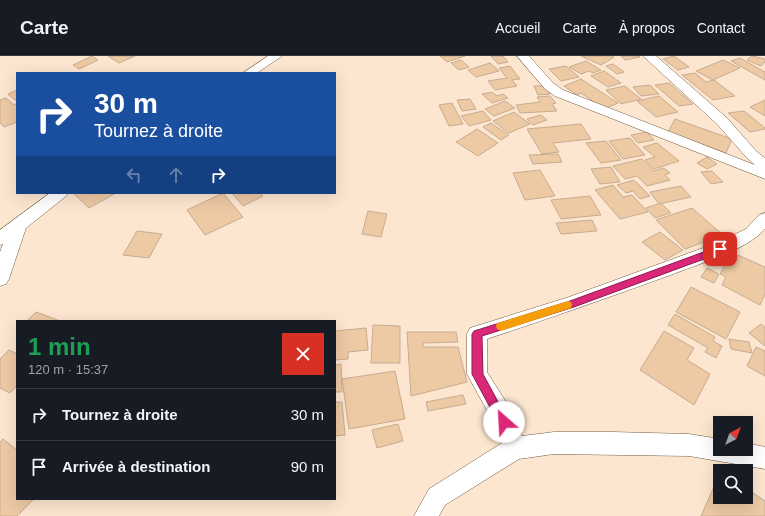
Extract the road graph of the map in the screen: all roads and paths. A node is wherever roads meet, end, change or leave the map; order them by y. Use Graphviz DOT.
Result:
graph roads {
  1 [pos="276,56"];
  2 [pos="523,56"];
  3 [pos="650,56"];
  4 [pos="251,72"];
  5 [pos="765,165"];
  6 [pos="765,174"];
  7 [pos="59,194"];
  8 [pos="765,219"];
  9 [pos="20,224"];
  10 [pos="0,238"];
  11 [pos="0,279"];
  12 [pos="516,448"];
  13 [pos="765,458"];
  14 [pos="426,516"];
  1 -- 4 [label="street"];
  2 -- 6 [label="street"];
  3 -- 5 [label="street"];
  7 -- 9 [label="street"];
  8 -- 12 [label="street"];
  9 -- 10 [label="street"];
  9 -- 11 [label="street"];
  12 -- 13 [label="street"];
  12 -- 14 [label="street"];
}
